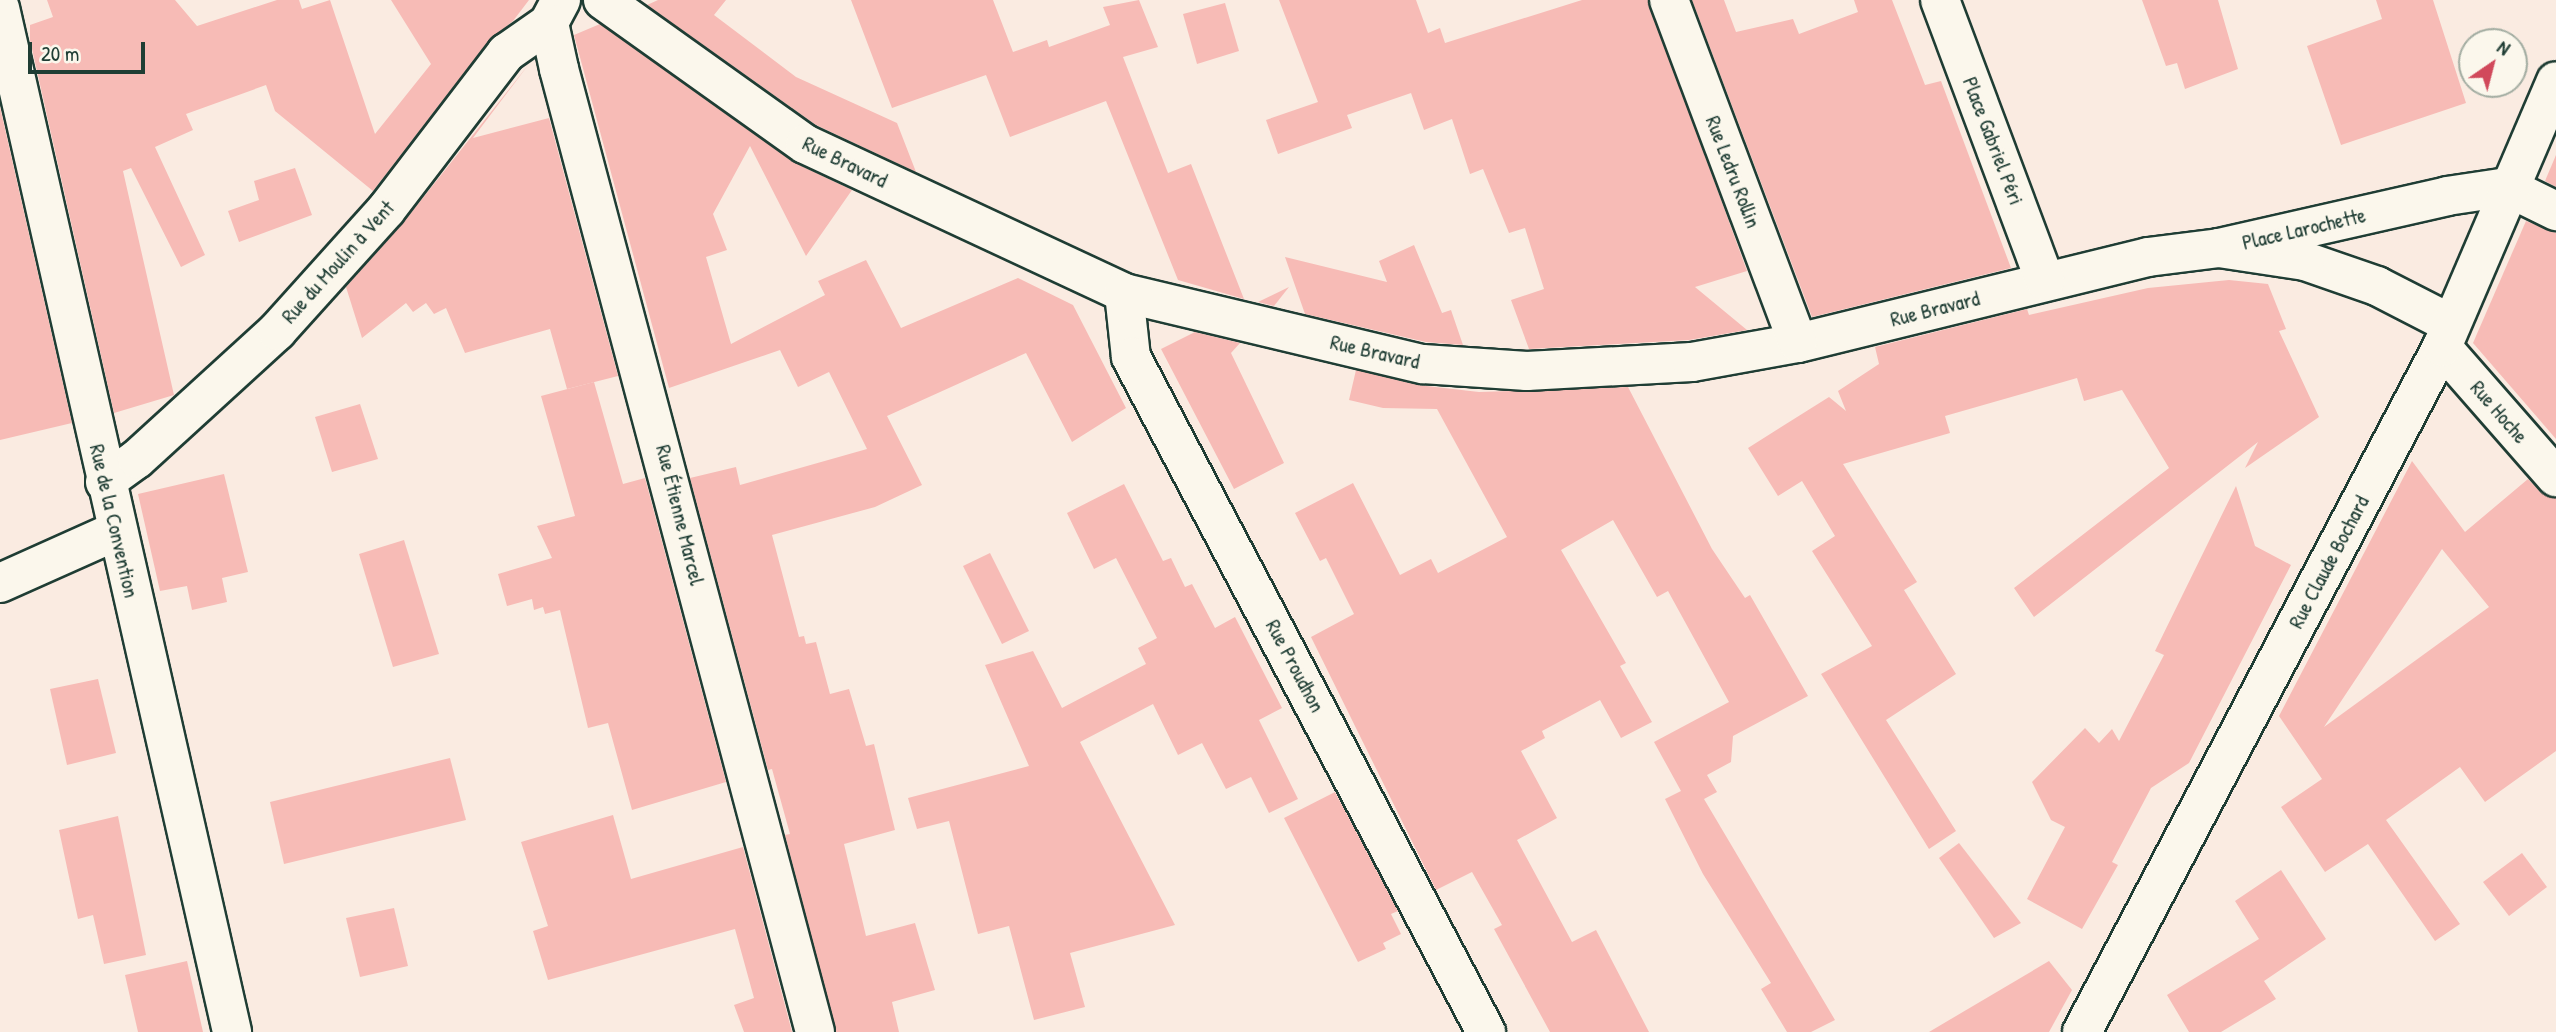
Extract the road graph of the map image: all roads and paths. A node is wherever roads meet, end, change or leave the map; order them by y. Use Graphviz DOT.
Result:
graph roads {
  1 [pos="603,0"];
  2 [pos="1669,0"];
  3 [pos="1940,0"];
  4 [pos="0,8"];
  5 [pos="555,11"];
  6 [pos="2556,81"];
  7 [pos="2507,187"];
  8 [pos="2556,211"];
  9 [pos="2220,248"];
  10 [pos="2045,281"];
  11 [pos="1125,293"];
  12 [pos="2446,335"];
  13 [pos="1798,344"];
  14 [pos="2556,477"];
  15 [pos="105,482"];
  16 [pos="116,531"];
  17 [pos="0,583"];
  18 [pos="232,1032"];
  19 [pos="815,1032"];
  20 [pos="1486,1032"];
  21 [pos="2082,1032"];
  1 -- 11 [label="street, Rue Bravard"];
  2 -- 13 [label="street, Rue Ledru Rollin"];
  3 -- 10 [label="street, Place Gabriel Péri"];
  4 -- 15 [label="street, Rue de la Convention"];
  5 -- 15 [label="street, Rue du Moulin à Vent"];
  5 -- 19 [label="street, Rue Étienne Marcel"];
  6 -- 7 [label="street, Rue Claude Bochard"];
  7 -- 8 [label="street"];
  7 -- 9 [label="street, Place Larochette"];
  7 -- 12 [label="street, Rue Claude Bochard"];
  9 -- 10 [label="street, Rue Bravard"];
  9 -- 12 [label="street, Place Larochette"];
  10 -- 13 [label="street, Rue Bravard"];
  11 -- 13 [label="street, Rue Bravard"];
  11 -- 20 [label="street, Rue Proudhon"];
  12 -- 14 [label="street, Rue Hoche"];
  12 -- 21 [label="street, Rue Claude Bochard"];
  15 -- 16 [label="street, Rue de la Convention"];
  16 -- 17 [label="street"];
  16 -- 18 [label="street, Rue de la Convention"];
}
